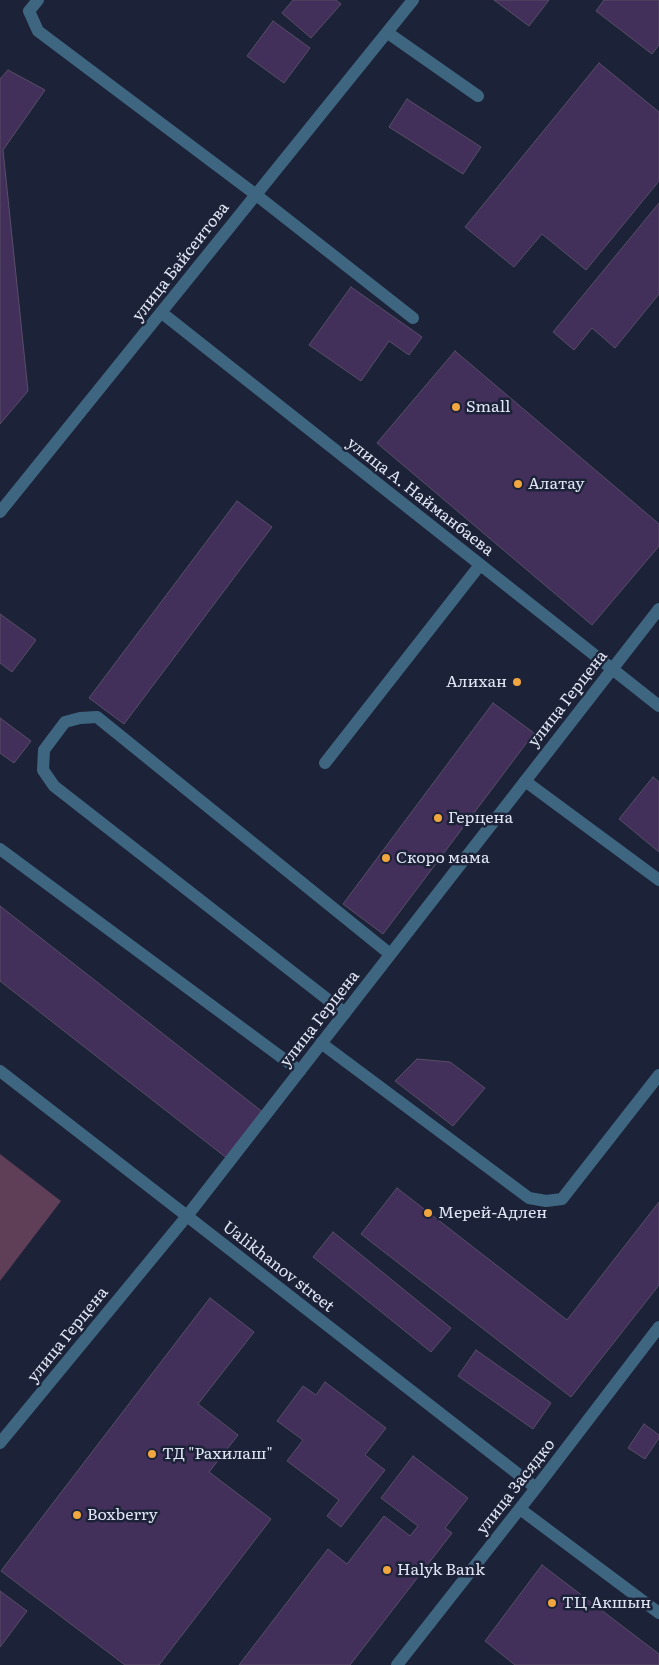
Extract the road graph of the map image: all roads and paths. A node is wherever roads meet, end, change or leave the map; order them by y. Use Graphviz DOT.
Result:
graph roads {
  1 [pos="38,0"];
  2 [pos="413,0"];
  3 [pos="388,33"];
  4 [pos="478,96"];
  5 [pos="255,194"];
  6 [pos="162,312"];
  7 [pos="413,318"];
  8 [pos="0,512"];
  9 [pos="480,565"];
  10 [pos="659,609"];
  11 [pos="612,669"];
  12 [pos="659,706"];
  13 [pos="325,763"];
  14 [pos="525,781"];
  15 [pos="0,849"];
  16 [pos="659,880"];
  17 [pos="390,954"];
  18 [pos="345,1013"];
  19 [pos="321,1043"];
  20 [pos="300,1070"];
  21 [pos="0,1071"];
  22 [pos="659,1075"];
  23 [pos="187,1216"];
  24 [pos="659,1327"];
  25 [pos="0,1443"];
  26 [pos="536,1488"];
  27 [pos="520,1509"];
  28 [pos="659,1614"];
  29 [pos="397,1665"];
  1 -- 5 [label="street"];
  2 -- 3 [label="street, улица Байсеитова"];
  3 -- 4 [label="street"];
  3 -- 5 [label="street, улица Байсеитова"];
  5 -- 6 [label="street, улица Байсеитова"];
  5 -- 7 [label="street"];
  6 -- 8 [label="street, улица Байсеитова"];
  6 -- 9 [label="street, улица А. Найманбаева"];
  9 -- 11 [label="street, улица А. Найманбаева"];
  9 -- 13 [label="street"];
  10 -- 11 [label="street, улица Герцена"];
  11 -- 12 [label="street, улица А. Найманбаева"];
  11 -- 14 [label="street, улица Герцена"];
  14 -- 16 [label="street"];
  14 -- 17 [label="street, улица Герцена"];
  15 -- 20 [label="street"];
  17 -- 18 [label="street, улица Герцена"];
  17 -- 18 [label="street"];
  18 -- 19 [label="street, улица Герцена"];
  19 -- 20 [label="street, улица Герцена"];
  19 -- 22 [label="street"];
  20 -- 23 [label="street, улица Герцена"];
  21 -- 23 [label="street, Ualikhanov street"];
  23 -- 25 [label="street, улица Герцена"];
  23 -- 26 [label="street, Ualikhanov street"];
  24 -- 26 [label="street, улица Засядко"];
  26 -- 27 [label="street, улица Засядко"];
  27 -- 28 [label="street"];
  27 -- 29 [label="street, улица Засядко"];
}
